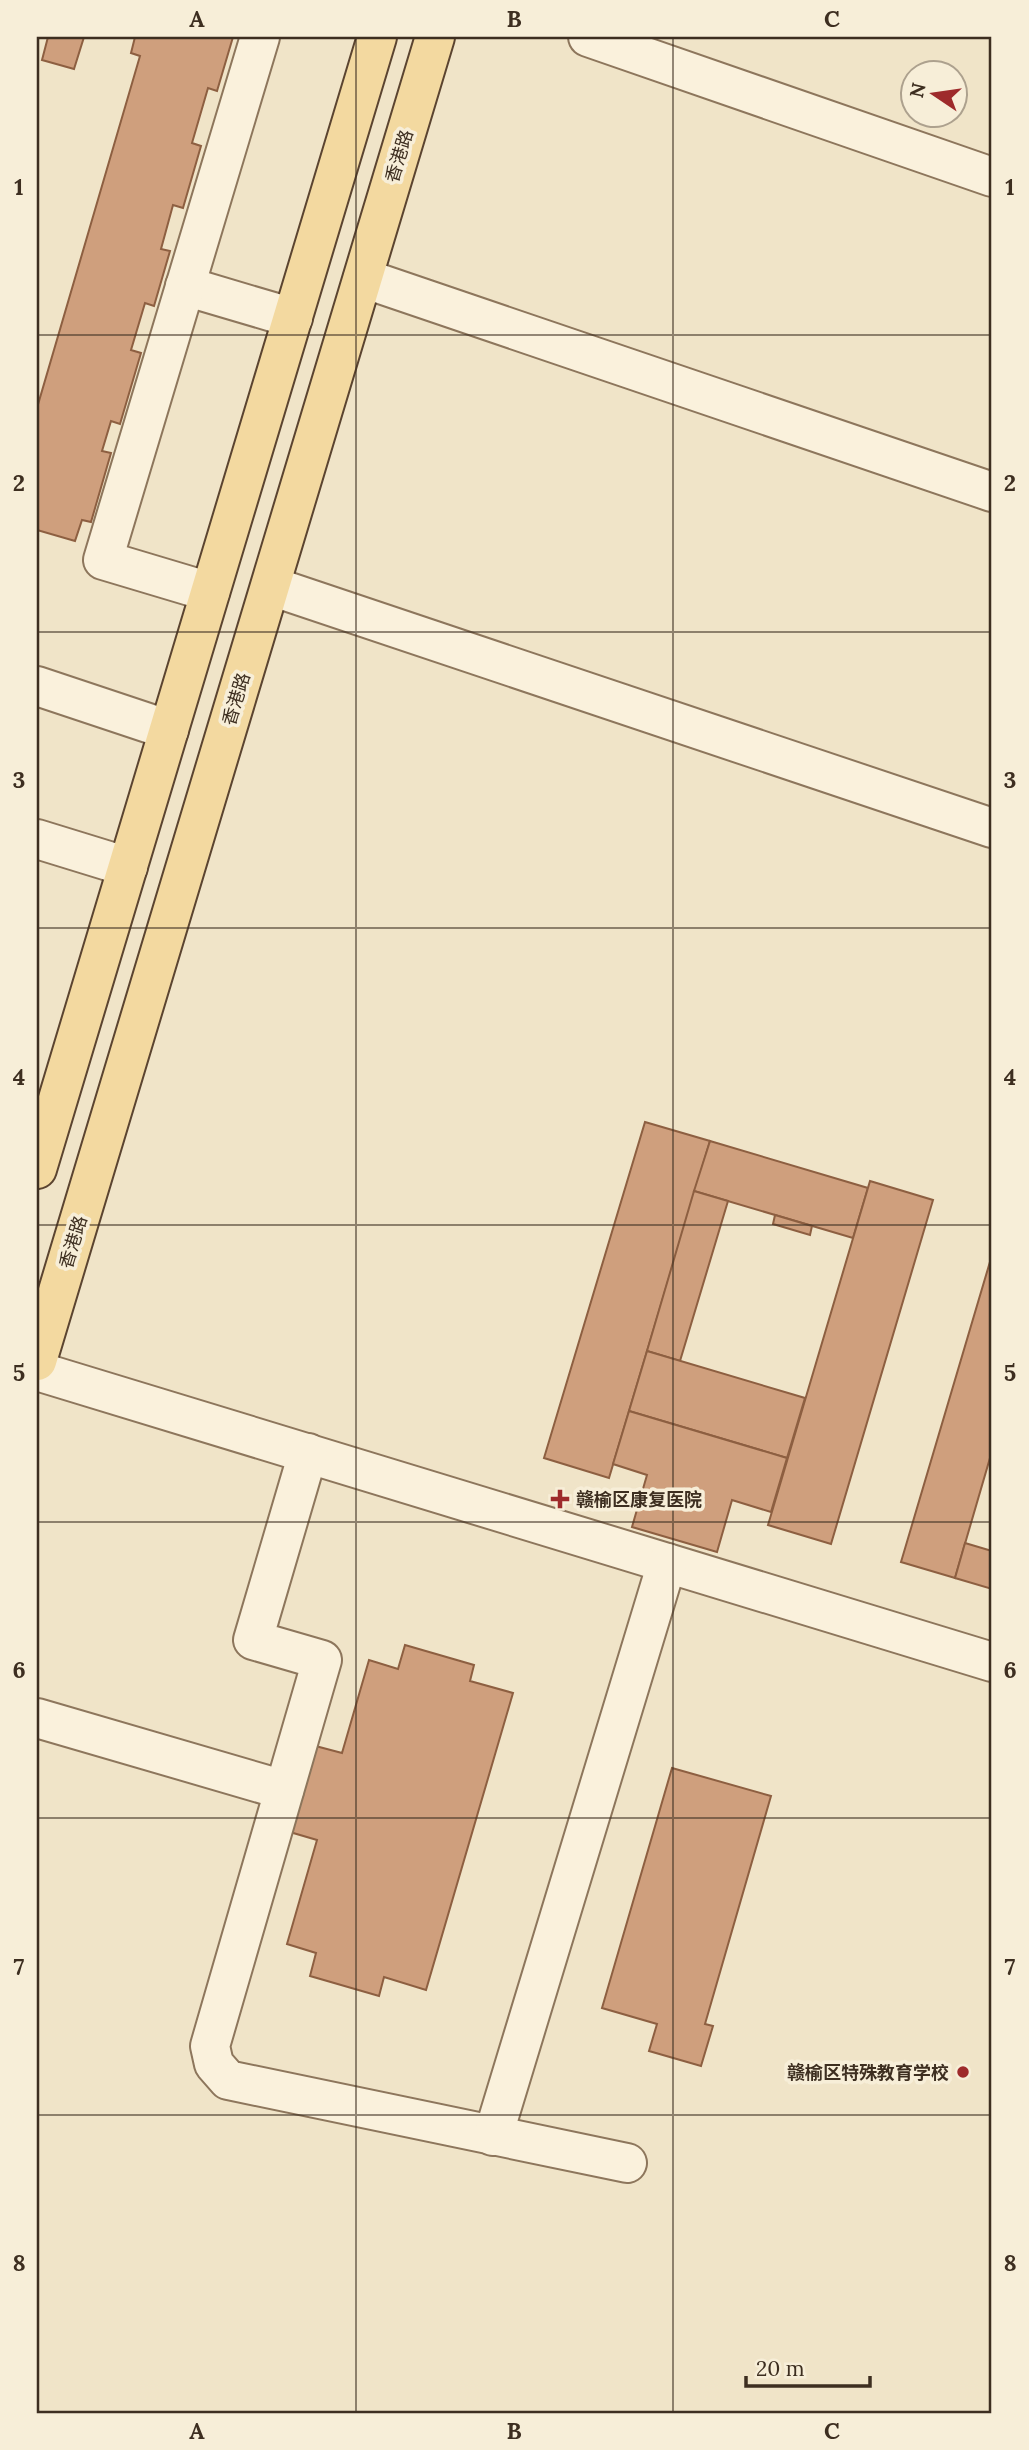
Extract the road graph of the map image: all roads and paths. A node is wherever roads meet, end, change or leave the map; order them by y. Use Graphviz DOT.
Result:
graph roads {
  1 [pos="260,37"];
  2 [pos="377,37"];
  3 [pos="435,37"];
  4 [pos="588,37"];
  5 [pos="992,177"];
  6 [pos="363,278"];
  7 [pos="185,286"];
  8 [pos="293,318"];
  9 [pos="992,492"];
  10 [pos="271,586"];
  11 [pos="210,592"];
  12 [pos="37,686"];
  13 [pos="169,730"];
  14 [pos="992,828"];
  15 [pos="37,839"];
  16 [pos="128,867"];
  17 [pos="39,1151"];
  18 [pos="37,1361"];
  19 [pos="37,1371"];
  20 [pos="308,1453"];
  21 [pos="667,1563"];
  22 [pos="992,1662"];
  23 [pos="37,1718"];
  24 [pos="284,1790"];
  25 [pos="493,2136"];
  26 [pos="627,2164"];
  1 -- 7 [label="street"];
  2 -- 8 [label="main road"];
  3 -- 6 [label="main road, 香港路"];
  4 -- 5 [label="street"];
  6 -- 9 [label="street"];
  6 -- 10 [label="main road, 香港路"];
  7 -- 8 [label="street"];
  7 -- 11 [label="street"];
  8 -- 11 [label="main road"];
  10 -- 14 [label="street"];
  10 -- 18 [label="main road, 香港路"];
  11 -- 13 [label="main road"];
  12 -- 13 [label="street"];
  13 -- 16 [label="main road"];
  15 -- 16 [label="street"];
  16 -- 17 [label="main road"];
  19 -- 20 [label="street"];
  20 -- 21 [label="street"];
  20 -- 24 [label="street"];
  21 -- 22 [label="street"];
  21 -- 25 [label="street"];
  23 -- 24 [label="street"];
  24 -- 25 [label="street"];
  25 -- 26 [label="street"];
}
